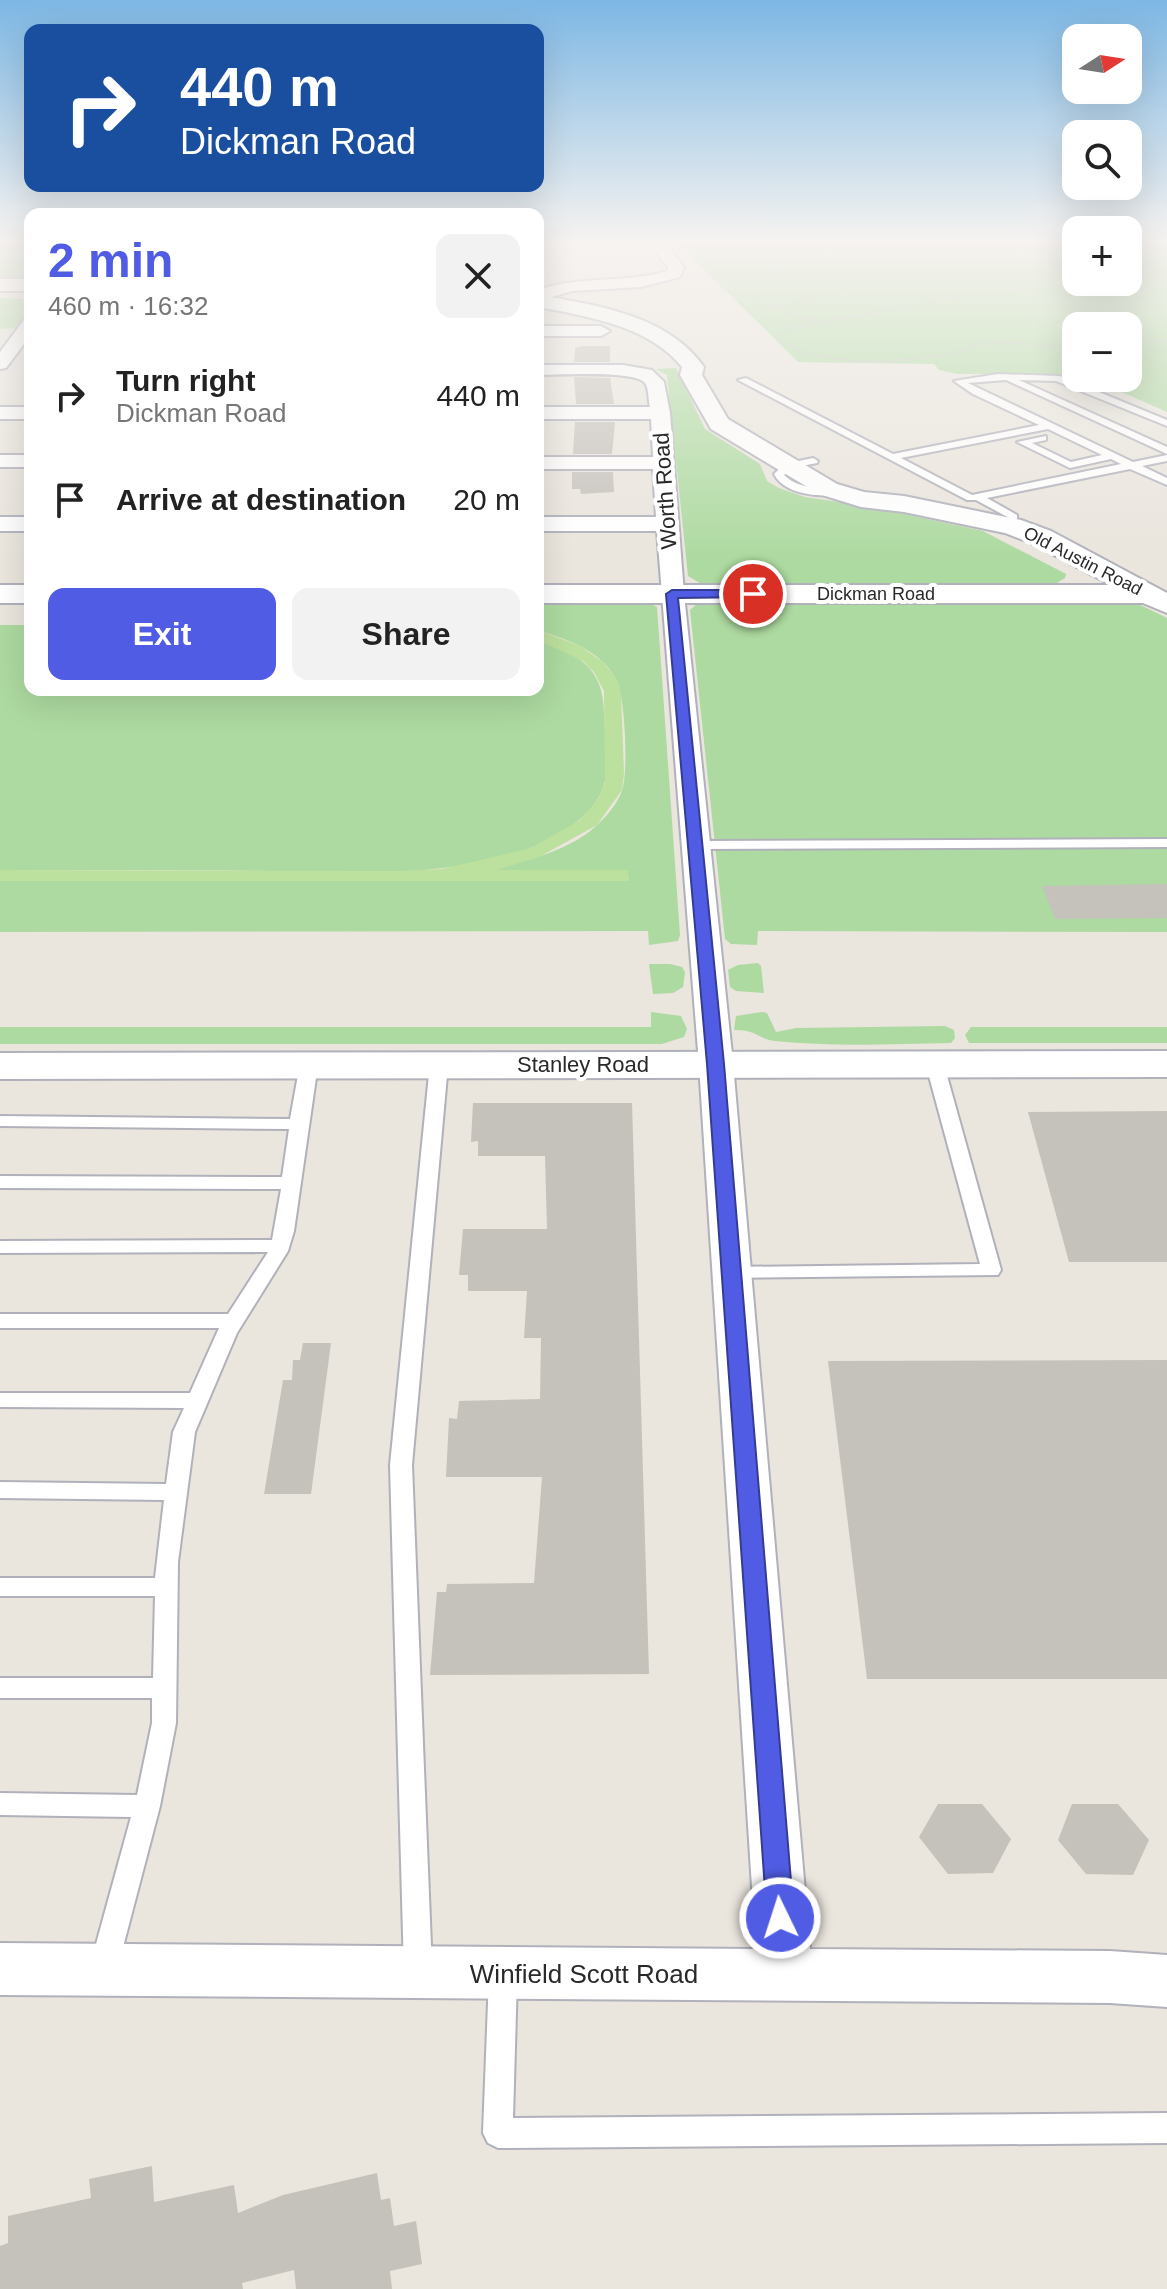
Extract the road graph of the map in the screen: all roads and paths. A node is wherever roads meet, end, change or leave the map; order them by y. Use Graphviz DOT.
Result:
graph roads {
  1 [pos="17,347"];
  2 [pos="676,347"];
  3 [pos="786,347"];
  4 [pos="975,347"];
  5 [pos="693,367"];
  6 [pos="5,368"];
  7 [pos="544,370"];
  8 [pos="1004,377"];
  9 [pos="743,380"];
  10 [pos="0,413"];
  11 [pos="24,413"];
  12 [pos="544,413"];
  13 [pos="660,413"];
  14 [pos="1167,423"];
  15 [pos="1049,426"];
  16 [pos="1065,433"];
  17 [pos="1167,451"];
  18 [pos="1111,456"];
  19 [pos="891,457"];
  20 [pos="1167,458"];
  21 [pos="0,461"];
  22 [pos="24,461"];
  23 [pos="544,463"];
  24 [pos="662,463"];
  25 [pos="801,464"];
  26 [pos="1131,465"];
  27 [pos="1167,482"];
  28 [pos="978,497"];
  29 [pos="904,504"];
  30 [pos="1013,517"];
  31 [pos="0,524"];
  32 [pos="24,524"];
  33 [pos="544,524"];
  34 [pos="668,524"];
  35 [pos="0,594"];
  36 [pos="24,594"];
  37 [pos="544,594"];
  38 [pos="672,594"];
  39 [pos="1161,597"];
  40 [pos="1167,843"];
  41 [pos="695,845"];
  42 [pos="309,1064"];
  43 [pos="439,1064"];
  44 [pos="716,1064"];
  45 [pos="1167,1064"];
  46 [pos="935,1065"];
  47 [pos="0,1066"];
  48 [pos="0,1121"];
  49 [pos="298,1124"];
  50 [pos="0,1182"];
  51 [pos="291,1183"];
  52 [pos="279,1246"];
  53 [pos="0,1247"];
  54 [pos="731,1273"];
  55 [pos="0,1321"];
  56 [pos="235,1321"];
  57 [pos="0,1400"];
  58 [pos="197,1401"];
  59 [pos="0,1490"];
  60 [pos="176,1492"];
  61 [pos="0,1587"];
  62 [pos="167,1587"];
  63 [pos="0,1688"];
  64 [pos="165,1688"];
  65 [pos="0,1804"];
  66 [pos="147,1806"];
  67 [pos="104,1968"];
  68 [pos="0,1969"];
  69 [pos="418,1974"];
  70 [pos="503,1974"];
  71 [pos="785,1974"];
  72 [pos="1167,1981"];
  73 [pos="1167,2128"];
  1 -- 6 [label="street"];
  2 -- 5 [label="street, Old Austin Road"];
  3 -- 4 [label="path"];
  5 -- 25 [label="street, Old Austin Road"];
  5 -- 25 [label="street, Old Austin Road"];
  7 -- 13 [label="street, Worth Road"];
  8 -- 14 [label="lane"];
  8 -- 15 [label="lane"];
  8 -- 17 [label="lane"];
  9 -- 19 [label="lane"];
  10 -- 11 [label="street"];
  12 -- 13 [label="street"];
  13 -- 24 [label="street, Worth Road"];
  15 -- 16 [label="lane"];
  15 -- 19 [label="lane"];
  16 -- 18 [label="lane"];
  16 -- 18 [label="lane"];
  18 -- 26 [label="lane"];
  19 -- 28 [label="lane"];
  20 -- 26 [label="lane"];
  21 -- 22 [label="street"];
  23 -- 24 [label="street"];
  24 -- 34 [label="street, Worth Road"];
  25 -- 29 [label="street, Old Austin Road"];
  25 -- 29 [label="street, Old Austin Road"];
  26 -- 27 [label="lane"];
  26 -- 28 [label="lane"];
  28 -- 30 [label="lane"];
  29 -- 39 [label="street, Old Austin Road"];
  31 -- 32 [label="street"];
  33 -- 34 [label="street"];
  34 -- 38 [label="street, Worth Road"];
  35 -- 36 [label="street"];
  37 -- 38 [label="street, Dickman Road"];
  38 -- 39 [label="street, Dickman Road"];
  38 -- 41 [label="street, Worth Road"];
  40 -- 41 [label="lane"];
  41 -- 44 [label="street, Worth Road"];
  42 -- 43 [label="street, Stanley Road"];
  42 -- 47 [label="street, Stanley Road"];
  42 -- 49 [label="lane"];
  43 -- 44 [label="street, Stanley Road"];
  43 -- 69 [label="lane"];
  44 -- 46 [label="street, Stanley Road"];
  44 -- 54 [label="street, Worth Road"];
  45 -- 46 [label="street, Stanley Road"];
  46 -- 54 [label="lane"];
  48 -- 49 [label="lane"];
  49 -- 51 [label="lane"];
  50 -- 51 [label="lane"];
  51 -- 52 [label="lane"];
  52 -- 53 [label="lane"];
  52 -- 56 [label="lane"];
  54 -- 71 [label="street, Worth Road"];
  55 -- 56 [label="lane"];
  56 -- 58 [label="lane"];
  57 -- 58 [label="lane"];
  58 -- 60 [label="lane"];
  59 -- 60 [label="lane"];
  60 -- 62 [label="lane"];
  61 -- 62 [label="lane"];
  62 -- 64 [label="lane"];
  63 -- 64 [label="lane"];
  64 -- 66 [label="lane"];
  65 -- 66 [label="lane"];
  66 -- 67 [label="lane"];
  67 -- 68 [label="street, Winfield Scott Road"];
  67 -- 69 [label="street, Winfield Scott Road"];
  69 -- 70 [label="street, Winfield Scott Road"];
  70 -- 71 [label="street, Winfield Scott Road"];
  70 -- 73 [label="lane"];
  71 -- 72 [label="street, Winfield Scott Road"];
}
